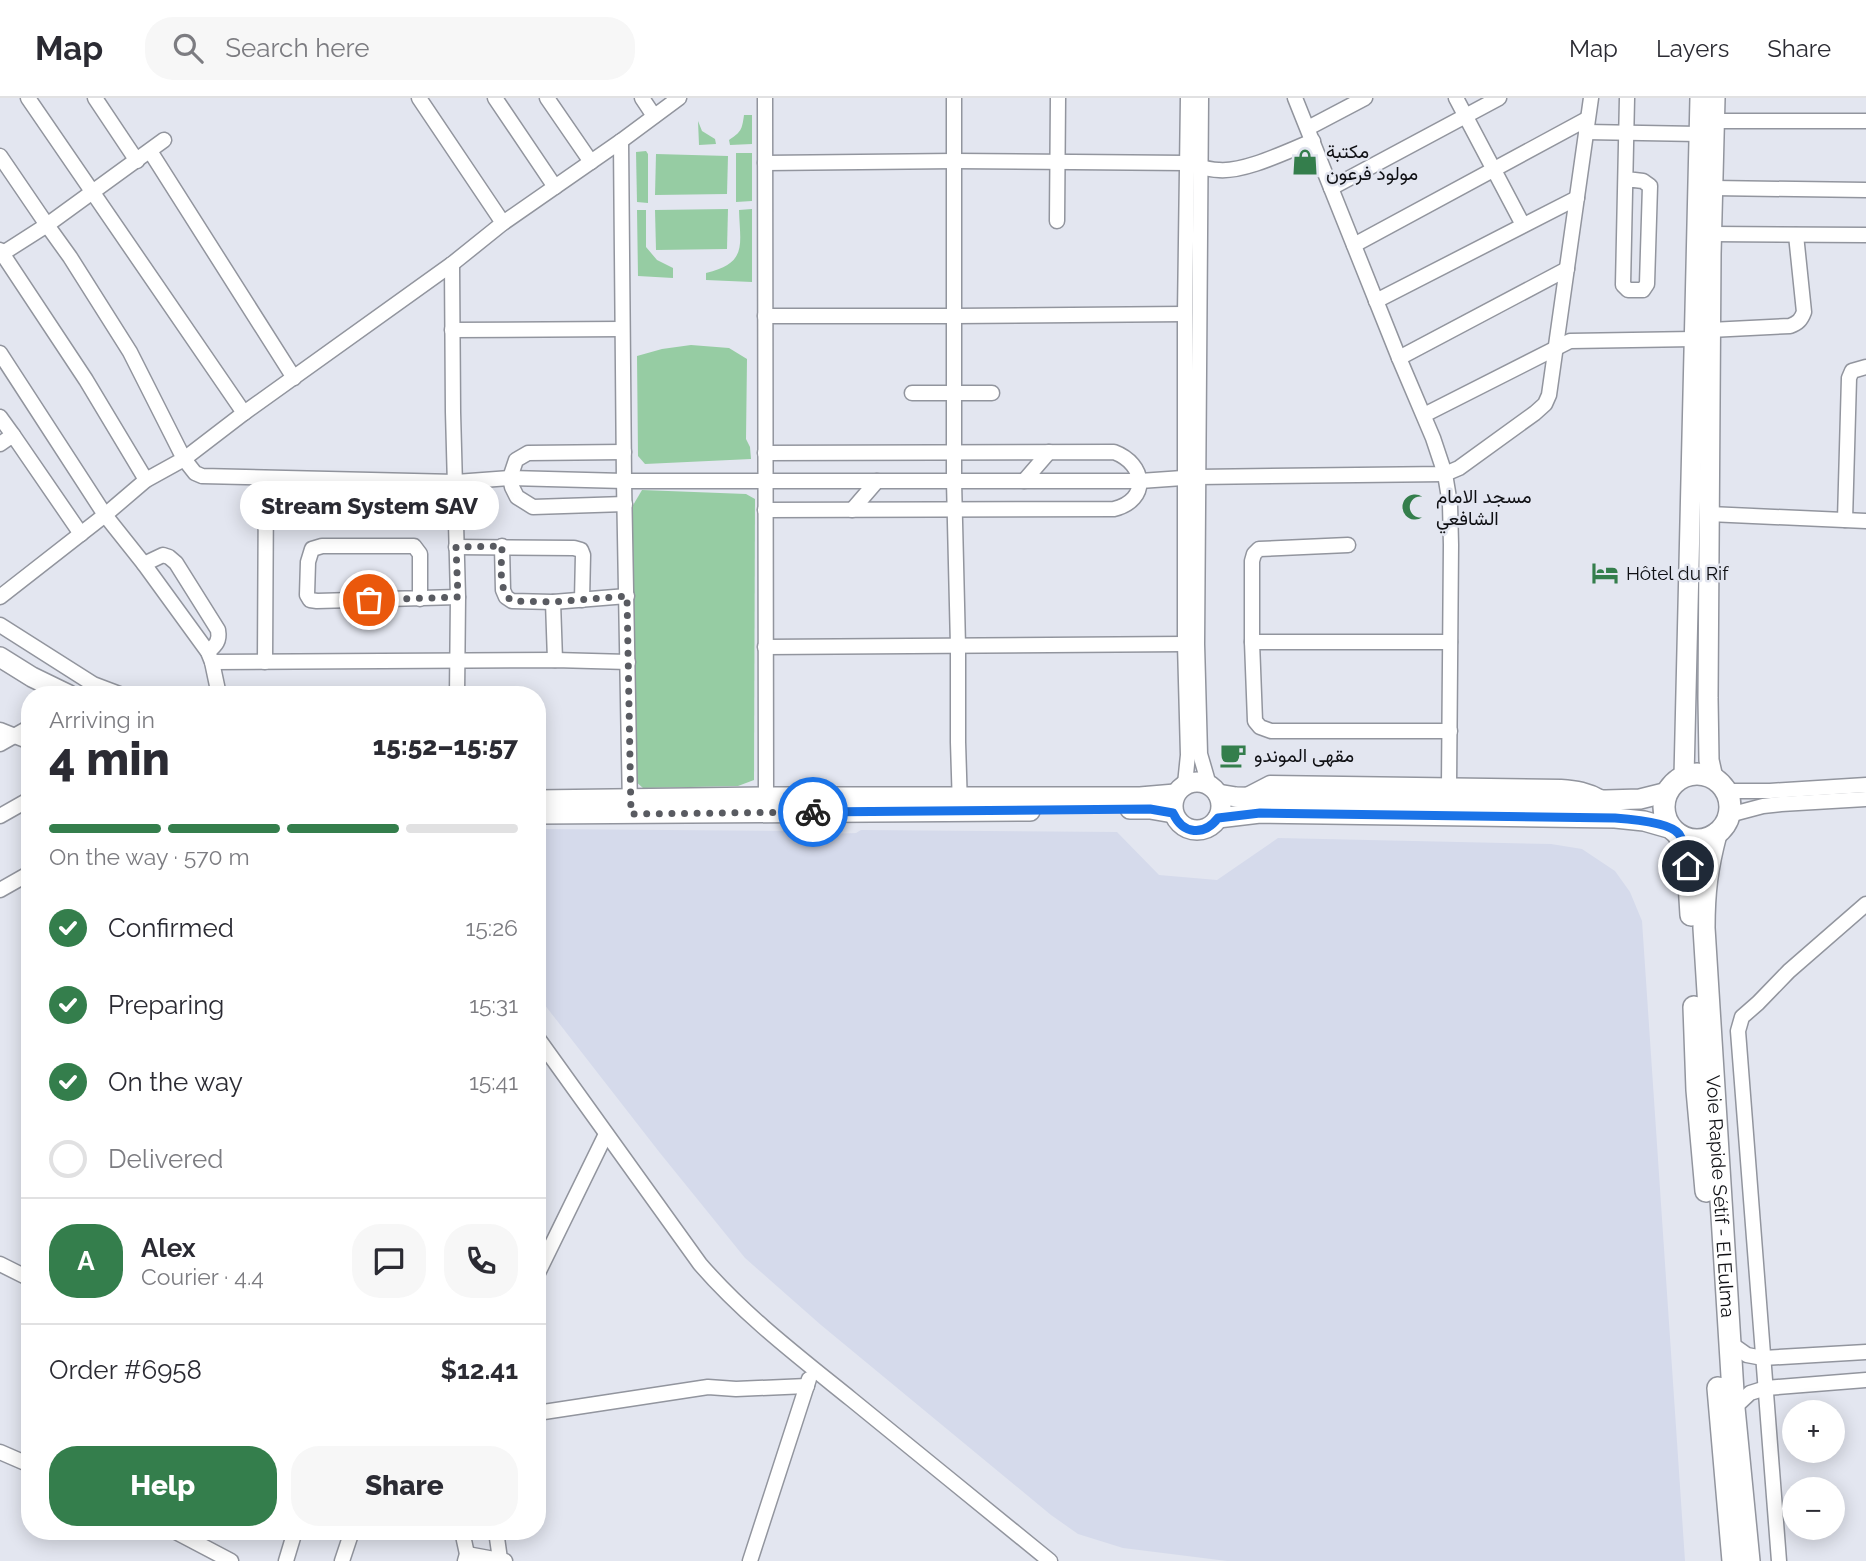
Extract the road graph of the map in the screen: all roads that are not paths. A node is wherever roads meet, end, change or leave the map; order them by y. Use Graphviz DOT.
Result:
graph roads {
  1 [pos="28,98"];
  2 [pos="95,98"];
  3 [pos="419,98"];
  4 [pos="495,98"];
  5 [pos="547,98"];
  6 [pos="642,98"];
  7 [pos="679,98"];
  8 [pos="765,98"];
  9 [pos="954,98"];
  10 [pos="1058,98"];
  11 [pos="1188,98"];
  12 [pos="1201,98"];
  13 [pos="1295,98"];
  14 [pos="1365,98"];
  15 [pos="1456,98"];
  16 [pos="1499,98"];
  17 [pos="1591,98"];
  18 [pos="1627,98"];
  19 [pos="1700,98"];
  20 [pos="1715,98"];
  21 [pos="654,116"];
  22 [pos="1466,116"];
  23 [pos="1715,121"];
  24 [pos="1866,121"];
  25 [pos="1587,125"];
  26 [pos="1625,132"];
  27 [pos="1310,134"];
  28 [pos="1699,134"];
  29 [pos="164,140"];
  30 [pos="621,141"];
  31 [pos="150,151"];
  32 [pos="0,156"];
  33 [pos="138,161"];
  34 [pos="955,161"];
  35 [pos="591,162"];
  36 [pos="765,163"];
  37 [pos="1058,163"];
  38 [pos="1194,165"];
  39 [pos="1494,170"];
  40 [pos="1626,179"];
  41 [pos="555,187"];
  42 [pos="1331,188"];
  43 [pos="1713,188"];
  44 [pos="1866,190"];
  45 [pos="91,191"];
  46 [pos="1577,198"];
  47 [pos="1057,221"];
  48 [pos="503,223"];
  49 [pos="47,225"];
  50 [pos="1523,225"];
  51 [pos="1712,234"];
  52 [pos="1796,235"];
  53 [pos="1866,235"];
  54 [pos="1354,245"];
  55 [pos="1,253"];
  56 [pos="452,264"];
  57 [pos="1567,270"];
  58 [pos="1376,301"];
  59 [pos="1185,314"];
  60 [pos="765,316"];
  61 [pos="954,316"];
  62 [pos="622,329"];
  63 [pos="452,330"];
  64 [pos="1702,335"];
  65 [pos="1557,346"];
  66 [pos="0,353"];
  67 [pos="1399,358"];
  68 [pos="1866,368"];
  69 [pos="293,378"];
  70 [pos="912,393"];
  71 [pos="954,393"];
  72 [pos="992,393"];
  73 [pos="244,413"];
  74 [pos="1424,415"];
  75 [pos="0,417"];
  76 [pos="13,435"];
  77 [pos="0,444"];
  78 [pos="624,452"];
  79 [pos="1049,452"];
  80 [pos="765,453"];
  81 [pos="954,453"];
  82 [pos="184,459"];
  83 [pos="1445,474"];
  84 [pos="1191,477"];
  85 [pos="265,478"];
  86 [pos="510,478"];
  87 [pos="146,480"];
  88 [pos="624,481"];
  89 [pos="765,481"];
  90 [pos="877,481"];
  91 [pos="954,481"];
  92 [pos="1024,481"];
  93 [pos="1140,481"];
  94 [pos="456,482"];
  95 [pos="625,504"];
  96 [pos="765,510"];
  97 [pos="852,510"];
  98 [pos="955,510"];
  99 [pos="1709,514"];
  100 [pos="105,515"];
  101 [pos="1845,520"];
  102 [pos="1866,521"];
  103 [pos="81,534"];
  104 [pos="1348,545"];
  105 [pos="502,546"];
  106 [pos="456,547"];
  107 [pos="144,564"];
  108 [pos="627,596"];
  109 [pos="0,597"];
  110 [pos="458,597"];
  111 [pos="420,599"];
  112 [pos="582,600"];
  113 [pos="553,602"];
  114 [pos="0,625"];
  115 [pos="1252,642"];
  116 [pos="1450,642"];
  117 [pos="1185,644"];
  118 [pos="958,646"];
  119 [pos="765,647"];
  120 [pos="0,657"];
  121 [pos="210,657"];
  122 [pos="555,660"];
  123 [pos="457,661"];
  124 [pos="265,662"];
  125 [pos="628,662"];
  126 [pos="0,672"];
  127 [pos="24,686"];
  128 [pos="50,686"];
  129 [pos="85,686"];
  130 [pos="217,686"];
  131 [pos="457,686"];
  132 [pos="1450,731"];
  133 [pos="7,733"];
  134 [pos="0,744"];
  135 [pos="1684,777"];
  136 [pos="1719,785"];
  137 [pos="1866,785"];
  138 [pos="1449,786"];
  139 [pos="1214,790"];
  140 [pos="1668,792"];
  141 [pos="1178,797"];
  142 [pos="1243,797"];
  143 [pos="1866,799"];
  144 [pos="1606,800"];
  145 [pos="546,801"];
  146 [pos="21,804"];
  147 [pos="766,805"];
  148 [pos="960,805"];
  149 [pos="630,807"];
  150 [pos="546,813"];
  151 [pos="1729,815"];
  152 [pos="0,816"];
  153 [pos="1218,818"];
  154 [pos="1676,832"];
  155 [pos="1716,834"];
  156 [pos="21,878"];
  157 [pos="0,890"];
  158 [pos="1866,904"];
  159 [pos="546,1050"];
  160 [pos="606,1134"];
  161 [pos="546,1257"];
  162 [pos="0,1264"];
  163 [pos="21,1274"];
  164 [pos="1730,1343"];
  165 [pos="1866,1352"];
  166 [pos="1763,1358"];
  167 [pos="813,1368"];
  168 [pos="1866,1380"];
  169 [pos="807,1386"];
  170 [pos="1766,1388"];
  171 [pos="1734,1408"];
  172 [pos="546,1412"];
  173 [pos="0,1452"];
  174 [pos="21,1461"];
  175 [pos="190,1540"];
  176 [pos="292,1540"];
  177 [pos="349,1540"];
  178 [pos="463,1540"];
  179 [pos="498,1540"];
  180 [pos="466,1558"];
  181 [pos="502,1560"];
  182 [pos="231,1561"];
  183 [pos="286,1561"];
  184 [pos="342,1561"];
  185 [pos="750,1561"];
  186 [pos="1050,1561"];
  187 [pos="1732,1561"];
  188 [pos="1749,1561"];
  189 [pos="1779,1561"];
  1 -- 45 [label="street"];
  2 -- 33 [label="street"];
  3 -- 48 [label="street"];
  4 -- 41 [label="street"];
  5 -- 35 [label="street"];
  6 -- 21 [label="street"];
  7 -- 21 [label="street"];
  8 -- 36 [label="street"];
  9 -- 34 [label="street"];
  10 -- 37 [label="street"];
  11 -- 38 [label="street"];
  12 -- 38 [label="street"];
  13 -- 27 [label="street"];
  14 -- 27 [label="street"];
  15 -- 22 [label="street"];
  16 -- 22 [label="street"];
  17 -- 25 [label="street"];
  18 -- 26 [label="street"];
  19 -- 28 [label="main road"];
  20 -- 23 [label="main road"];
  21 -- 30 [label="street"];
  22 -- 39 [label="street"];
  22 -- 42 [label="street"];
  23 -- 24 [label="street"];
  23 -- 43 [label="main road"];
  25 -- 26 [label="street"];
  25 -- 39 [label="street"];
  25 -- 46 [label="street"];
  26 -- 28 [label="street"];
  26 -- 40 [label="street"];
  27 -- 38 [label="street"];
  27 -- 42 [label="street"];
  28 -- 64 [label="main road"];
  29 -- 31 [label="street"];
  30 -- 35 [label="street"];
  30 -- 62 [label="street"];
  31 -- 33 [label="street"];
  31 -- 69 [label="street"];
  32 -- 49 [label="street"];
  33 -- 45 [label="street"];
  34 -- 36 [label="street"];
  34 -- 37 [label="street"];
  34 -- 61 [label="street"];
  35 -- 41 [label="street"];
  36 -- 60 [label="street"];
  37 -- 38 [label="street"];
  37 -- 47 [label="street"];
  38 -- 59 [label="street"];
  38 -- 84 [label="street"];
  39 -- 50 [label="street"];
  39 -- 54 [label="street"];
  40 -- 40 [label="street"];
  41 -- 48 [label="street"];
  42 -- 54 [label="street"];
  43 -- 44 [label="street"];
  43 -- 51 [label="main road"];
  45 -- 49 [label="street"];
  45 -- 73 [label="street"];
  46 -- 50 [label="street"];
  46 -- 57 [label="street"];
  48 -- 56 [label="street"];
  49 -- 55 [label="street"];
  49 -- 82 [label="street"];
  50 -- 58 [label="street"];
  51 -- 52 [label="street"];
  51 -- 64 [label="main road"];
  52 -- 53 [label="street"];
  52 -- 64 [label="street"];
  54 -- 58 [label="street"];
  55 -- 87 [label="street"];
  56 -- 63 [label="street"];
  56 -- 69 [label="street"];
  57 -- 65 [label="street"];
  57 -- 67 [label="street"];
  58 -- 67 [label="street"];
  59 -- 61 [label="street"];
  59 -- 84 [label="street"];
  60 -- 61 [label="street"];
  60 -- 80 [label="street"];
  61 -- 71 [label="street"];
  62 -- 63 [label="street"];
  62 -- 78 [label="street"];
  63 -- 94 [label="street"];
  64 -- 65 [label="street"];
  64 -- 99 [label="main road"];
  64 -- 135 [label="main road"];
  65 -- 74 [label="street"];
  65 -- 83 [label="street"];
  66 -- 100 [label="street"];
  67 -- 74 [label="street"];
  68 -- 101 [label="street"];
  69 -- 73 [label="street"];
  70 -- 71 [label="street"];
  71 -- 72 [label="street"];
  71 -- 81 [label="street"];
  73 -- 82 [label="street"];
  74 -- 83 [label="street"];
  75 -- 76 [label="street"];
  76 -- 77 [label="street"];
  76 -- 103 [label="street"];
  78 -- 86 [label="street"];
  78 -- 88 [label="street"];
  79 -- 81 [label="street"];
  79 -- 92 [label="street"];
  79 -- 93 [label="street"];
  80 -- 81 [label="street"];
  80 -- 89 [label="street"];
  81 -- 91 [label="street"];
  82 -- 85 [label="street"];
  82 -- 87 [label="street"];
  83 -- 84 [label="street"];
  83 -- 116 [label="street"];
  84 -- 93 [label="street"];
  84 -- 117 [label="street"];
  84 -- 139 [label="street"];
  85 -- 94 [label="street"];
  85 -- 124 [label="street"];
  86 -- 88 [label="street"];
  86 -- 94 [label="street"];
  86 -- 95 [label="street"];
  87 -- 100 [label="street"];
  88 -- 89 [label="street"];
  88 -- 95 [label="street"];
  89 -- 90 [label="street"];
  89 -- 96 [label="street"];
  90 -- 91 [label="street"];
  90 -- 97 [label="street"];
  91 -- 92 [label="street"];
  91 -- 98 [label="street"];
  92 -- 93 [label="street"];
  93 -- 98 [label="street"];
  94 -- 106 [label="street"];
  95 -- 108 [label="street"];
  96 -- 97 [label="street"];
  96 -- 119 [label="street"];
  97 -- 98 [label="street"];
  98 -- 118 [label="street"];
  99 -- 101 [label="street"];
  99 -- 136 [label="main road"];
  100 -- 103 [label="street"];
  100 -- 107 [label="street"];
  101 -- 102 [label="street"];
  103 -- 109 [label="street"];
  104 -- 115 [label="street"];
  105 -- 106 [label="street"];
  105 -- 112 [label="street"];
  105 -- 113 [label="street"];
  106 -- 110 [label="street"];
  107 -- 121 [label="street"];
  107 -- 121 [label="street"];
  108 -- 112 [label="street"];
  108 -- 125 [label="street"];
  110 -- 111 [label="street"];
  110 -- 123 [label="street"];
  111 -- 111 [label="street"];
  112 -- 113 [label="street"];
  113 -- 122 [label="street"];
  114 -- 129 [label="street"];
  115 -- 116 [label="street"];
  115 -- 132 [label="street"];
  116 -- 132 [label="street"];
  117 -- 118 [label="street"];
  117 -- 141 [label="street"];
  118 -- 119 [label="street"];
  118 -- 148 [label="street"];
  119 -- 147 [label="street"];
  120 -- 128 [label="main road"];
  121 -- 124 [label="street"];
  121 -- 130 [label="street"];
  122 -- 123 [label="street"];
  122 -- 125 [label="street"];
  123 -- 124 [label="street"];
  123 -- 131 [label="street"];
  125 -- 149 [label="street"];
  126 -- 127 [label="main road"];
  132 -- 138 [label="street"];
  133 -- 134 [label="street"];
  135 -- 136 [label="highway"];
  135 -- 140 [label="highway"];
  136 -- 137 [label="street"];
  136 -- 151 [label="highway"];
  138 -- 142 [label="street"];
  138 -- 144 [label="street"];
  139 -- 141 [label="main road"];
  139 -- 142 [label="main road"];
  139 -- 153 [label="main road"];
  140 -- 144 [label="main road"];
  140 -- 154 [label="highway"];
  141 -- 148 [label="main road"];
  141 -- 153 [label="main road"];
  142 -- 144 [label="main road"];
  143 -- 151 [label="street"];
  145 -- 149 [label="main road"];
  146 -- 152 [label="street"];
  147 -- 148 [label="main road"];
  147 -- 149 [label="main road"];
  149 -- 150 [label="main road"];
  151 -- 155 [label="highway"];
  153 -- 154 [label="main road"];
  154 -- 155 [label="highway"];
  154 -- 187 [label="highway, Voie Rapide Sétif - El Eulma"];
  155 -- 164 [label="highway, Voie Rapide Sétif - El Eulma"];
  156 -- 157 [label="street"];
  158 -- 166 [label="street"];
  159 -- 160 [label="street"];
  160 -- 161 [label="street"];
  160 -- 167 [label="street"];
  162 -- 163 [label="street"];
  164 -- 166 [label="street"];
  164 -- 171 [label="highway, Voie Rapide Sétif - El Eulma"];
  165 -- 166 [label="street"];
  166 -- 170 [label="street"];
  167 -- 169 [label="street"];
  167 -- 186 [label="street"];
  168 -- 170 [label="street"];
  169 -- 172 [label="street"];
  169 -- 185 [label="street"];
  170 -- 171 [label="street"];
  170 -- 189 [label="street"];
  171 -- 188 [label="highway, Voie Rapide Sétif - El Eulma"];
  173 -- 174 [label="street"];
  175 -- 182 [label="street"];
  176 -- 183 [label="street"];
  177 -- 184 [label="street"];
  178 -- 180 [label="street"];
  179 -- 181 [label="street"];
  180 -- 181 [label="street"];
}
